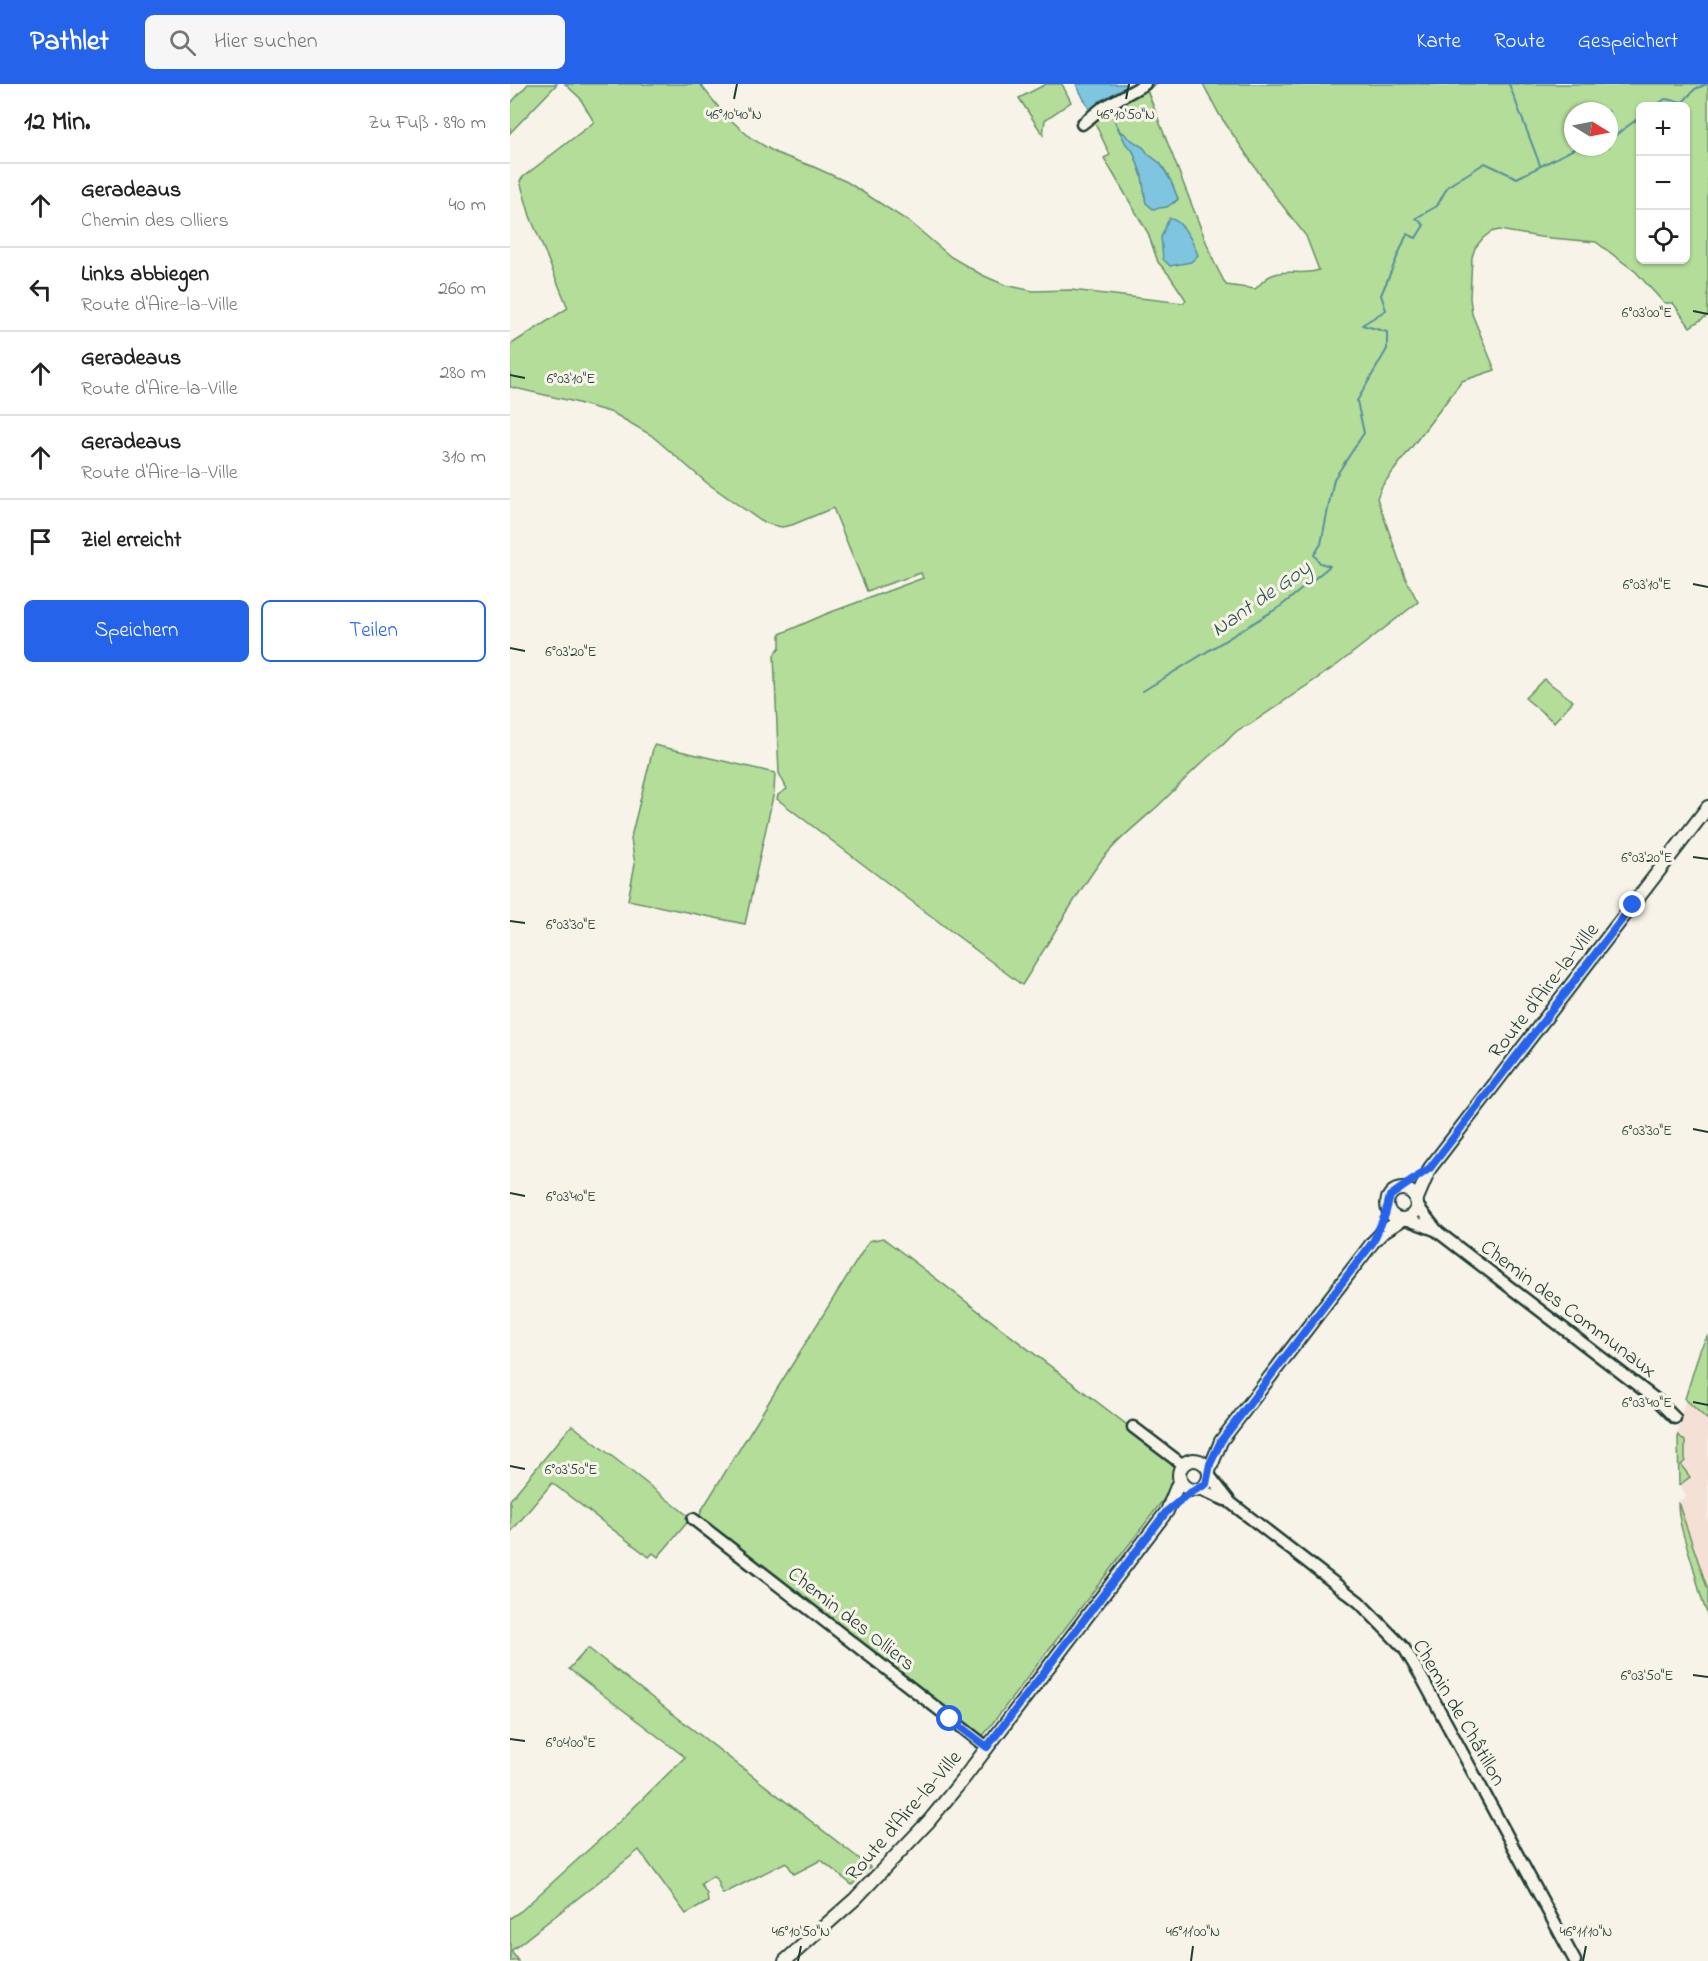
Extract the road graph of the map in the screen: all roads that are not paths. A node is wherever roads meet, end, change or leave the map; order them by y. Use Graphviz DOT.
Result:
graph roads {
  1 [pos="1145,84"];
  2 [pos="1082,124"];
  3 [pos="1708,807"];
  4 [pos="1430,1168"];
  5 [pos="1400,1190"];
  6 [pos="1416,1203"];
  7 [pos="1387,1206"];
  8 [pos="1404,1219"];
  9 [pos="1438,1232"];
  10 [pos="1373,1242"];
  11 [pos="1674,1418"];
  12 [pos="1133,1427"];
  13 [pos="1221,1441"];
  14 [pos="1188,1462"];
  15 [pos="1209,1473"];
  16 [pos="1180,1479"];
  17 [pos="1197,1489"];
  18 [pos="1230,1503"];
  19 [pos="1167,1511"];
  20 [pos="693,1520"];
  21 [pos="987,1747"];
  22 [pos="785,1961"];
  23 [pos="1575,1961"];
  1 -- 2 [label="street"];
  3 -- 4 [label="main road, Route d'Aire-la-Ville"];
  4 -- 5 [label="main road, Route d'Aire-la-Ville"];
  4 -- 6 [label="main road, Route d'Aire-la-Ville"];
  5 -- 6 [label="main road"];
  5 -- 7 [label="main road"];
  6 -- 8 [label="main road"];
  6 -- 9 [label="street, Chemin des Communaux"];
  7 -- 8 [label="main road"];
  7 -- 10 [label="main road"];
  8 -- 9 [label="street, Chemin des Communaux"];
  8 -- 10 [label="main road"];
  9 -- 11 [label="street, Chemin des Communaux"];
  10 -- 13 [label="main road"];
  12 -- 14 [label="street"];
  13 -- 14 [label="main road"];
  13 -- 15 [label="main road"];
  14 -- 15 [label="main road"];
  14 -- 16 [label="main road"];
  15 -- 17 [label="main road"];
  15 -- 18 [label="street, Chemin de Châtillon"];
  16 -- 17 [label="main road"];
  16 -- 19 [label="main road, Route d'Aire-la-Ville"];
  17 -- 18 [label="street, Chemin de Châtillon"];
  17 -- 19 [label="main road, Route d'Aire-la-Ville"];
  18 -- 23 [label="street, Chemin de Châtillon"];
  19 -- 21 [label="main road, Route d'Aire-la-Ville"];
  20 -- 21 [label="street, Chemin des Olliers"];
  21 -- 22 [label="main road, Route d'Aire-la-Ville"];
}
